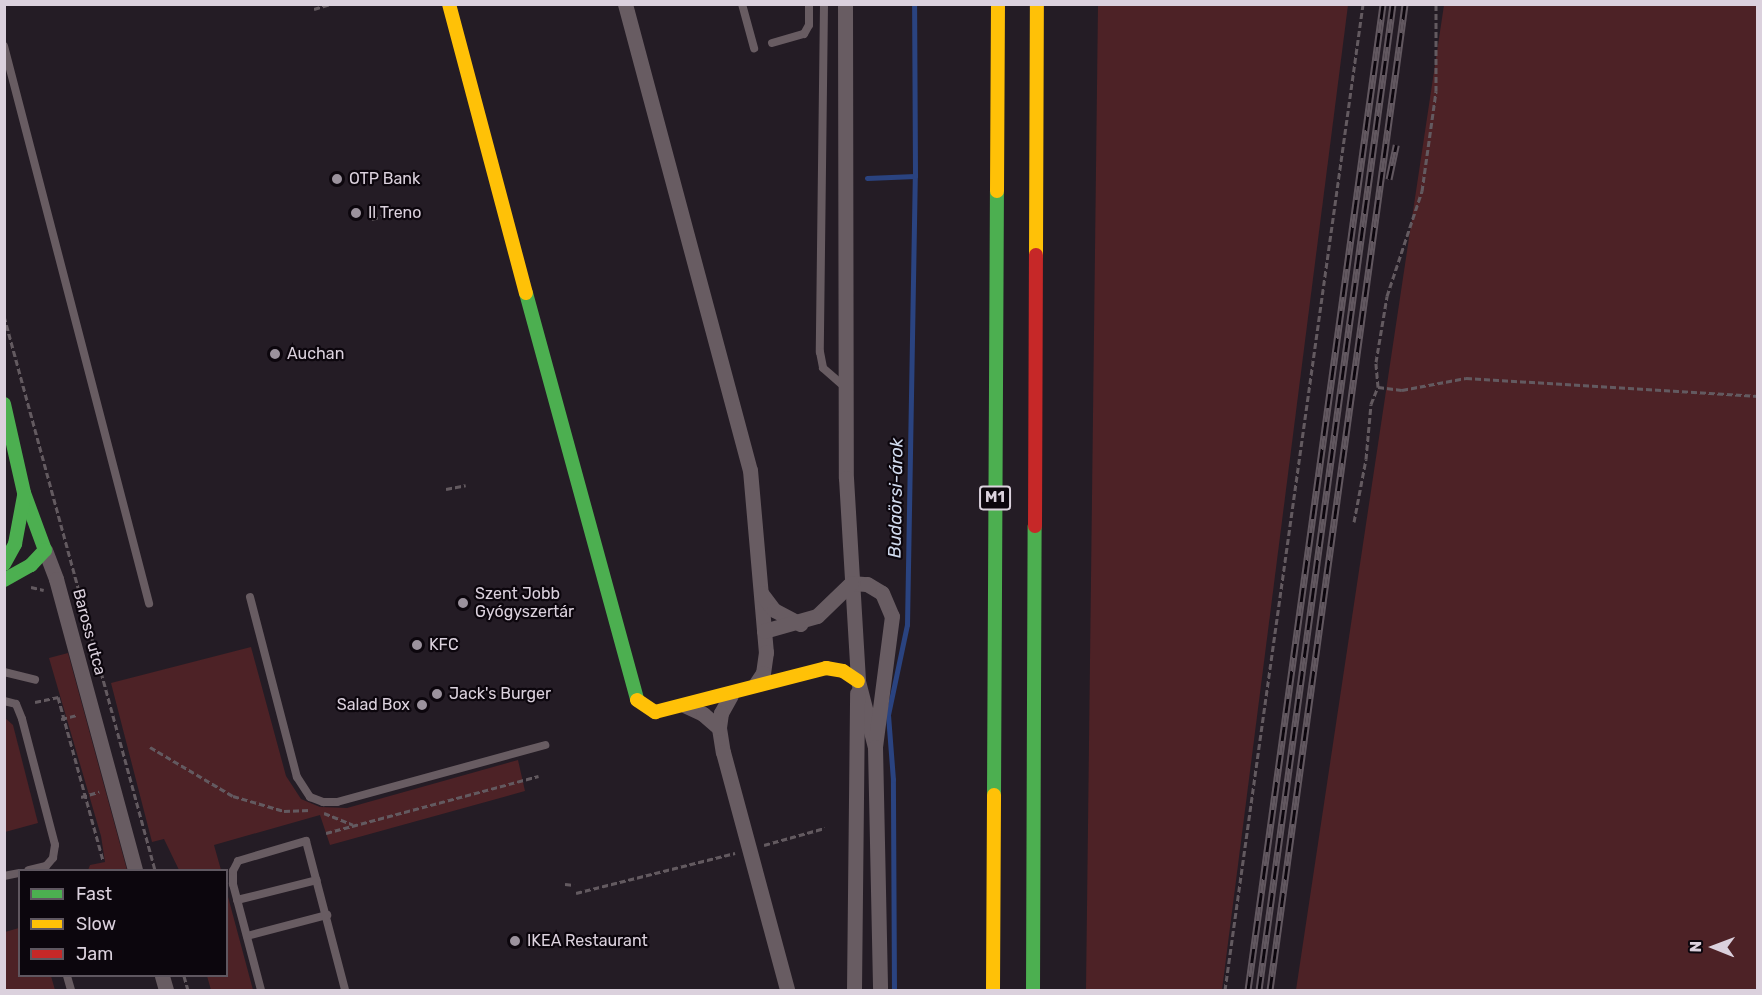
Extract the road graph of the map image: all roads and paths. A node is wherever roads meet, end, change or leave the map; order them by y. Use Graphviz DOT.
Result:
graph roads {
  1 [pos="330,4"];
  2 [pos="449,4"];
  3 [pos="625,4"];
  4 [pos="742,4"];
  5 [pos="809,4"];
  6 [pos="824,4"];
  7 [pos="845,4"];
  8 [pos="998,4"];
  9 [pos="1037,4"];
  10 [pos="1363,4"];
  11 [pos="1436,4"];
  12 [pos="314,9"];
  13 [pos="772,43"];
  14 [pos="4,46"];
  15 [pos="754,48"];
  16 [pos="393,213"];
  17 [pos="372,219"];
  18 [pos="4,315"];
  19 [pos="844,386"];
  20 [pos="1378,387"];
  21 [pos="1758,396"];
  22 [pos="4,404"];
  23 [pos="466,484"];
  24 [pos="447,489"];
  25 [pos="24,493"];
  26 [pos="1354,522"];
  27 [pos="45,550"];
  28 [pos="4,564"];
  29 [pos="4,580"];
  30 [pos="851,584"];
  31 [pos="34,587"];
  32 [pos="39,591"];
  33 [pos="761,593"];
  34 [pos="250,597"];
  35 [pos="149,603"];
  36 [pos="800,624"];
  37 [pos="764,631"];
  38 [pos="4,672"];
  39 [pos="35,680"];
  40 [pos="858,681"];
  41 [pos="755,685"];
  42 [pos="730,695"];
  43 [pos="4,701"];
  44 [pos="34,702"];
  45 [pos="686,706"];
  46 [pos="79,715"];
  47 [pos="62,719"];
  48 [pos="719,728"];
  49 [pos="545,745"];
  50 [pos="150,747"];
  51 [pos="875,747"];
  52 [pos="538,776"];
  53 [pos="99,792"];
  54 [pos="82,796"];
  55 [pos="313,810"];
  56 [pos="321,812"];
  57 [pos="353,825"];
  58 [pos="825,828"];
  59 [pos="326,833"];
  60 [pos="749,850"];
  61 [pos="103,860"];
  62 [pos="32,869"];
  63 [pos="135,869"];
  64 [pos="155,869"];
  65 [pos="317,880"];
  66 [pos="565,884"];
  67 [pos="574,885"];
  68 [pos="576,893"];
  69 [pos="237,900"];
  70 [pos="327,915"];
  71 [pos="247,936"];
  72 [pos="261,990"];
  73 [pos="345,990"];
  74 [pos="787,990"];
  75 [pos="854,990"];
  76 [pos="880,990"];
  77 [pos="993,990"];
  78 [pos="1033,990"];
  79 [pos="1225,990"];
  1 -- 12 [label="path"];
  2 -- 45 [label="main road"];
  3 -- 33 [label="street"];
  4 -- 15 [label="lane"];
  5 -- 13 [label="lane"];
  6 -- 19 [label="lane"];
  7 -- 19 [label="street"];
  8 -- 77 [label="main road, M1"];
  9 -- 78 [label="main road, M1"];
  10 -- 79 [label="path"];
  11 -- 20 [label="path"];
  14 -- 35 [label="lane"];
  16 -- 17 [label="path"];
  18 -- 64 [label="path"];
  19 -- 30 [label="street"];
  20 -- 21 [label="path"];
  20 -- 26 [label="path"];
  22 -- 25 [label="main road, Baross utca"];
  23 -- 24 [label="path"];
  25 -- 27 [label="main road, Baross utca"];
  25 -- 28 [label="main road"];
  27 -- 29 [label="main road"];
  27 -- 63 [label="street, Baross utca"];
  30 -- 36 [label="street"];
  30 -- 40 [label="street"];
  30 -- 51 [label="street"];
  31 -- 32 [label="path"];
  33 -- 36 [label="street"];
  33 -- 37 [label="street"];
  34 -- 49 [label="lane"];
  36 -- 37 [label="street"];
  37 -- 41 [label="street"];
  38 -- 39 [label="lane"];
  40 -- 41 [label="main road"];
  40 -- 51 [label="street"];
  40 -- 75 [label="street"];
  41 -- 42 [label="main road"];
  42 -- 45 [label="main road"];
  42 -- 48 [label="street"];
  43 -- 62 [label="lane"];
  44 -- 47 [label="path"];
  45 -- 48 [label="street"];
  46 -- 47 [label="path"];
  47 -- 54 [label="path"];
  48 -- 60 [label="street"];
  50 -- 55 [label="path"];
  51 -- 76 [label="street"];
  52 -- 57 [label="path"];
  53 -- 54 [label="path"];
  54 -- 61 [label="path"];
  56 -- 57 [label="path"];
  57 -- 59 [label="path"];
  58 -- 60 [label="path"];
  60 -- 68 [label="path"];
  60 -- 74 [label="street"];
  65 -- 69 [label="lane"];
  65 -- 69 [label="lane"];
  65 -- 70 [label="lane"];
  66 -- 67 [label="path"];
  69 -- 71 [label="lane"];
  70 -- 71 [label="lane"];
  70 -- 73 [label="lane"];
  71 -- 72 [label="lane"];
}
